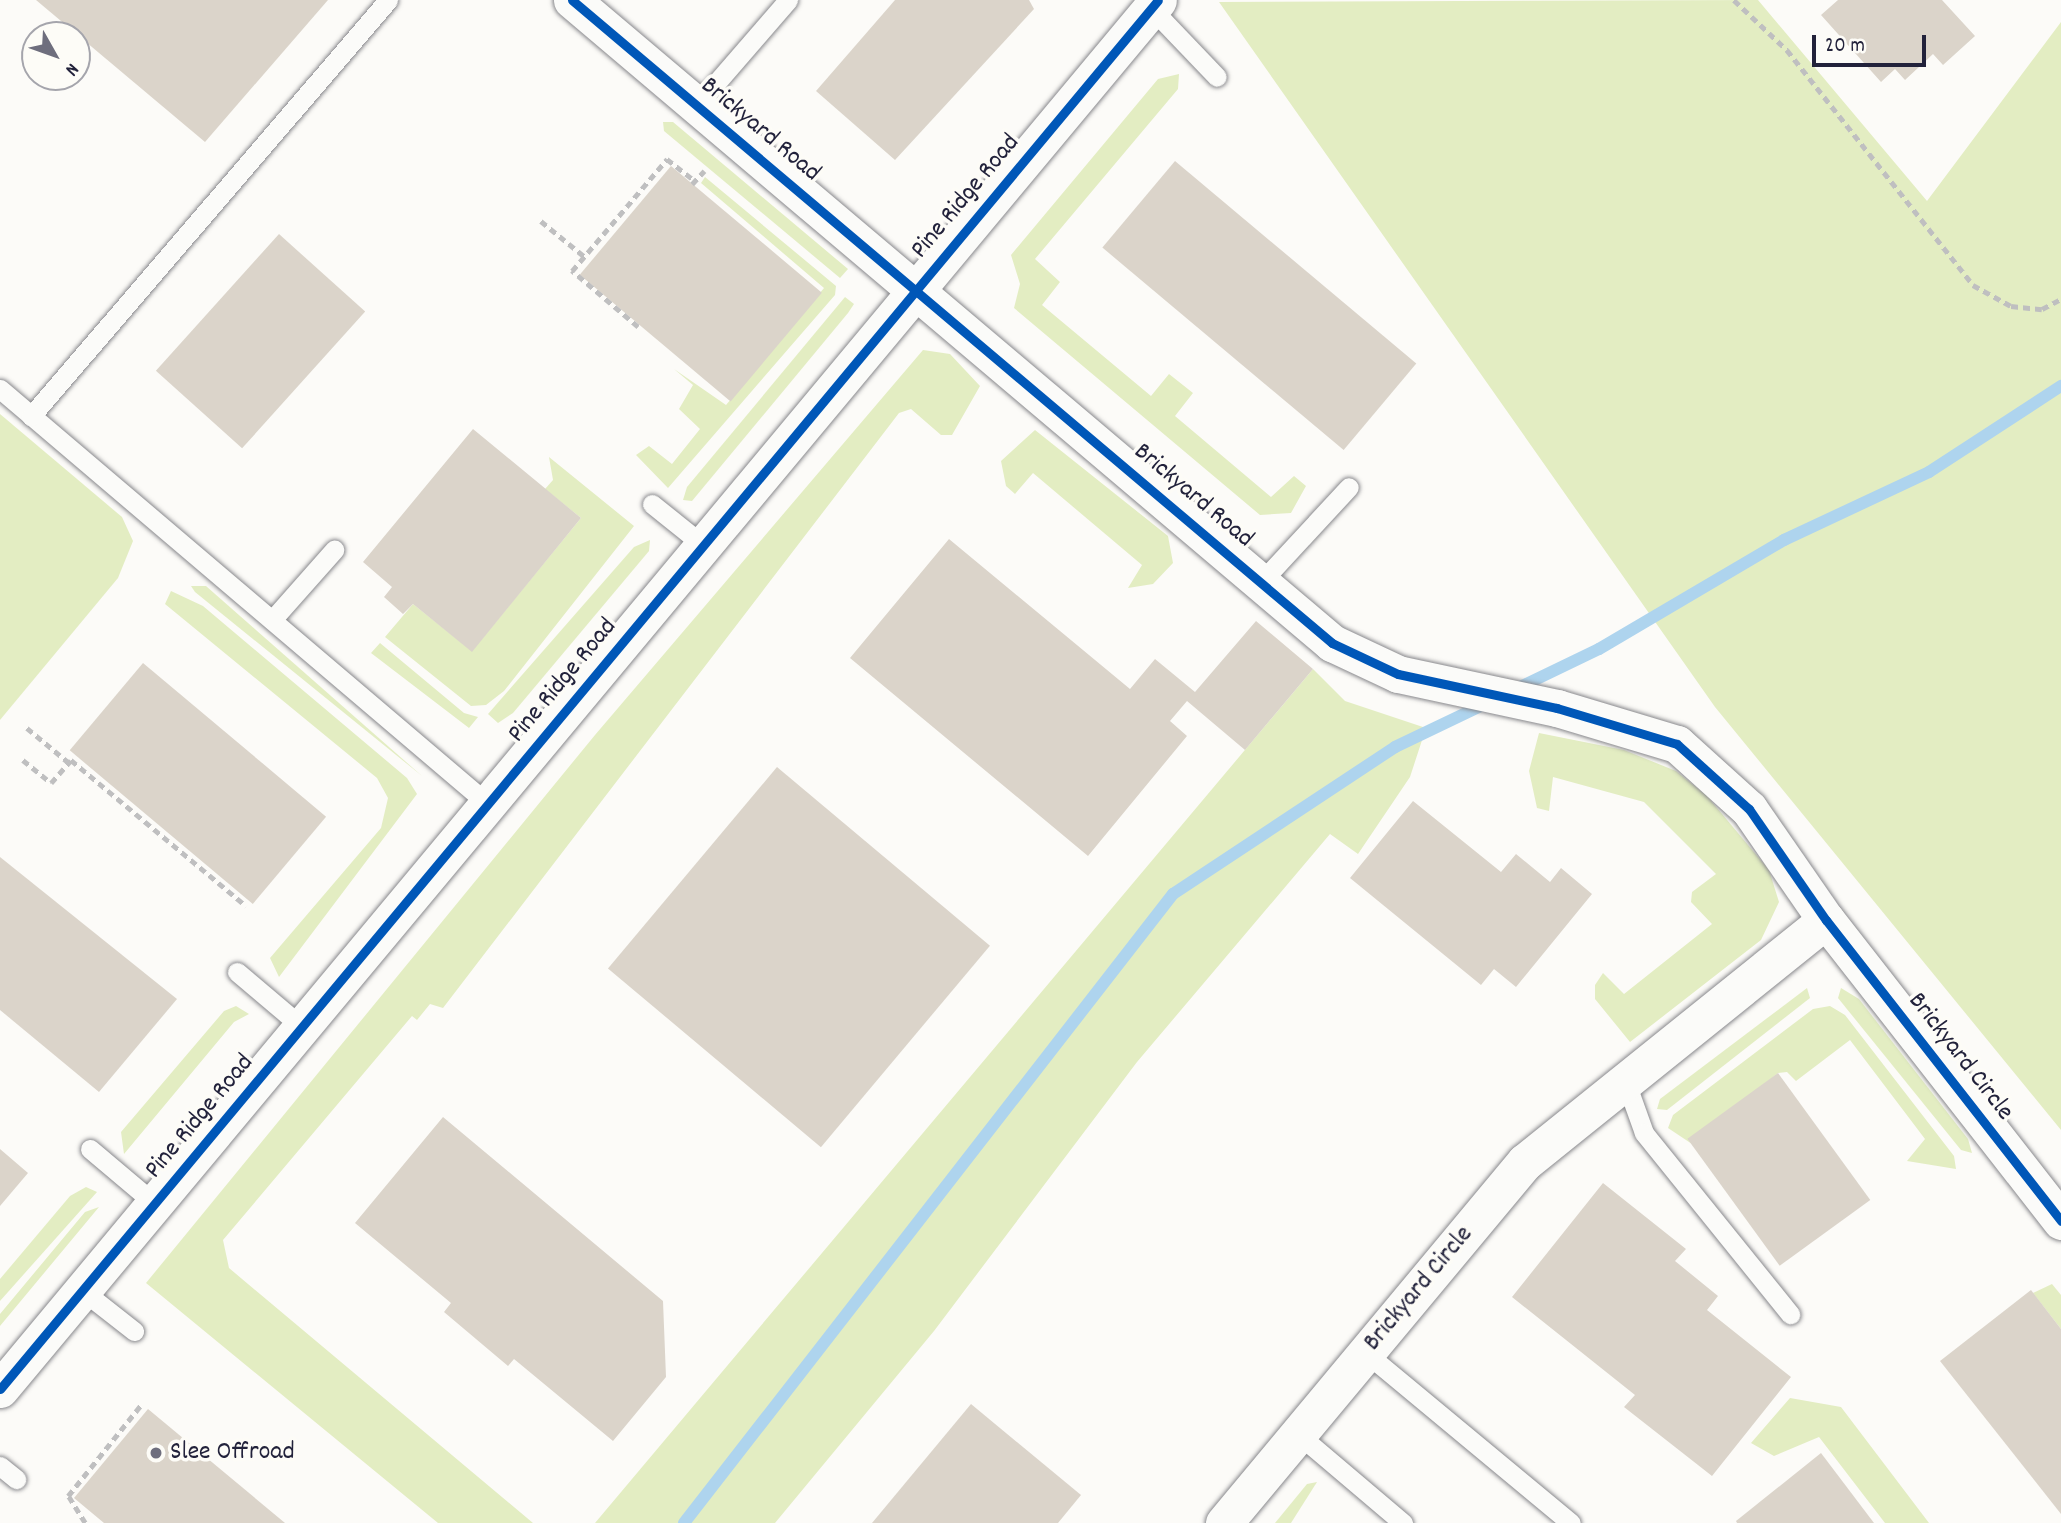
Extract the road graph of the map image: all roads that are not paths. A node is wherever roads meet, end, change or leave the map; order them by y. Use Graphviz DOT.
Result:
graph roads {
  1 [pos="388,0"];
  2 [pos="572,0"];
  3 [pos="788,0"];
  4 [pos="1154,4"];
  5 [pos="1217,77"];
  6 [pos="697,105"];
  7 [pos="917,289"];
  8 [pos="0,389"];
  9 [pos="32,416"];
  10 [pos="1349,487"];
  11 [pos="652,504"];
  12 [pos="703,545"];
  13 [pos="334,550"];
  14 [pos="1261,582"];
  15 [pos="272,620"];
  16 [pos="488,804"];
  17 [pos="1826,920"];
  18 [pos="237,972"];
  19 [pos="302,1027"];
  20 [pos="1624,1077"];
  21 [pos="90,1149"];
  22 [pos="155,1204"];
  23 [pos="2061,1220"];
  24 [pos="83,1291"];
  25 [pos="1790,1314"];
  26 [pos="134,1331"];
  27 [pos="1366,1353"];
  28 [pos="0,1389"];
  29 [pos="1298,1434"];
  30 [pos="0,1466"];
  31 [pos="16,1479"];
  32 [pos="1224,1523"];
  33 [pos="1403,1523"];
  34 [pos="1571,1523"];
  1 -- 9 [label="lane"];
  2 -- 6 [label="street, Brickyard Road"];
  3 -- 6 [label="lane"];
  4 -- 5 [label="lane"];
  4 -- 7 [label="street, Pine Ridge Road"];
  6 -- 7 [label="street, Brickyard Road"];
  7 -- 12 [label="street, Pine Ridge Road"];
  7 -- 14 [label="street, Brickyard Road"];
  8 -- 9 [label="lane"];
  9 -- 15 [label="lane"];
  10 -- 14 [label="lane"];
  11 -- 12 [label="lane"];
  12 -- 16 [label="street, Pine Ridge Road"];
  13 -- 15 [label="lane"];
  14 -- 17 [label="street, Brickyard Road"];
  15 -- 16 [label="lane"];
  16 -- 19 [label="street, Pine Ridge Road"];
  17 -- 20 [label="street, Brickyard Circle"];
  17 -- 23 [label="street, Brickyard Circle"];
  18 -- 19 [label="lane"];
  19 -- 22 [label="street, Pine Ridge Road"];
  20 -- 25 [label="lane"];
  20 -- 27 [label="street, Brickyard Circle"];
  21 -- 22 [label="lane"];
  22 -- 24 [label="street, Pine Ridge Road"];
  24 -- 26 [label="lane"];
  24 -- 28 [label="street, Pine Ridge Road"];
  27 -- 29 [label="street, Brickyard Circle"];
  27 -- 34 [label="lane"];
  29 -- 32 [label="street, Brickyard Circle"];
  29 -- 33 [label="lane"];
  30 -- 31 [label="lane"];
}
